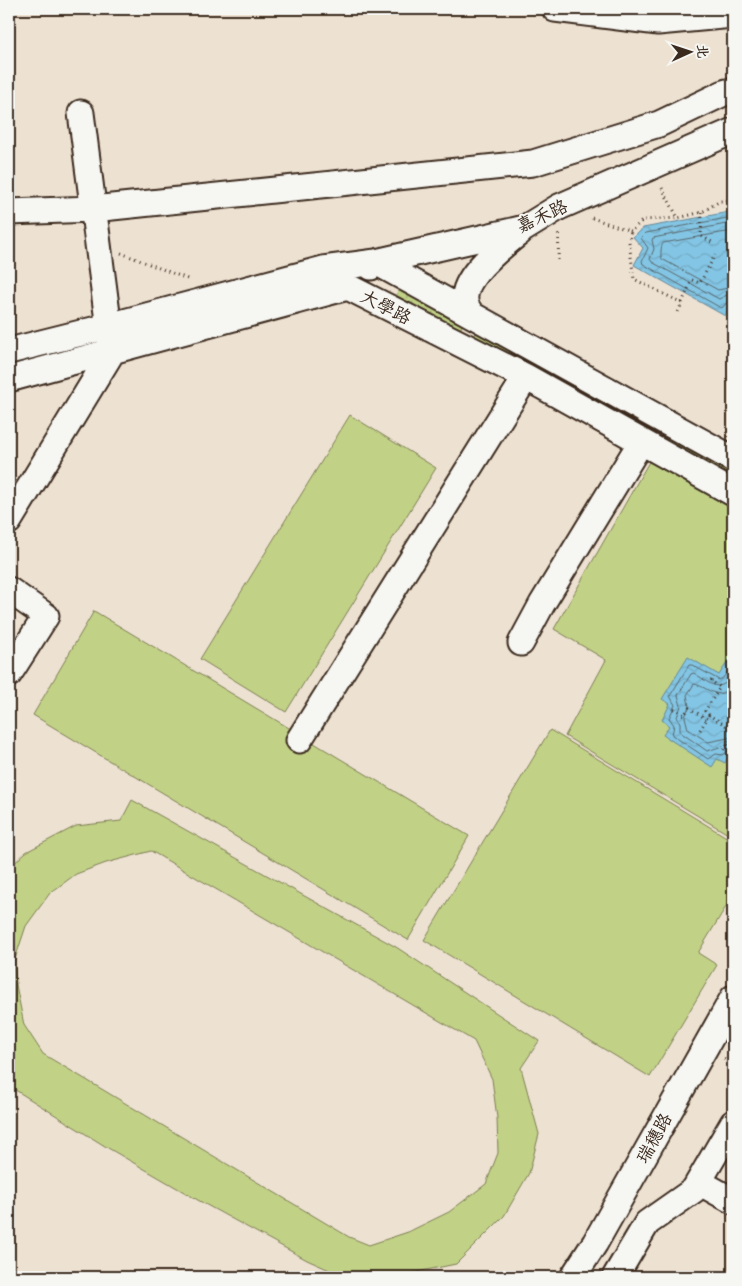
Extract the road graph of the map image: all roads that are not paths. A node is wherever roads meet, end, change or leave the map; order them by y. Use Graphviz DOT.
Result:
graph roads {
  1 [pos="555,9"];
  2 [pos="733,16"];
  3 [pos="733,92"];
  4 [pos="81,113"];
  5 [pos="733,131"];
  6 [pos="93,209"];
  7 [pos="9,212"];
  8 [pos="525,228"];
  9 [pos="376,262"];
  10 [pos="348,287"];
  11 [pos="472,315"];
  12 [pos="109,326"];
  13 [pos="9,351"];
  14 [pos="112,352"];
  15 [pos="526,377"];
  16 [pos="9,379"];
  17 [pos="641,442"];
  18 [pos="733,459"];
  19 [pos="733,493"];
  20 [pos="9,521"];
  21 [pos="9,590"];
  22 [pos="521,643"];
  23 [pos="9,674"];
  24 [pos="299,740"];
  25 [pos="733,998"];
  26 [pos="733,1123"];
  27 [pos="699,1182"];
  28 [pos="733,1201"];
  29 [pos="573,1277"];
  30 [pos="615,1277"];
  1 -- 2 [label="street"];
  3 -- 6 [label="street"];
  4 -- 6 [label="street"];
  5 -- 8 [label="street, 嘉禾路"];
  6 -- 7 [label="street"];
  6 -- 12 [label="street"];
  8 -- 9 [label="street, 嘉禾路"];
  8 -- 11 [label="street"];
  9 -- 10 [label="street, 嘉禾路"];
  9 -- 11 [label="street"];
  9 -- 12 [label="street"];
  10 -- 14 [label="street, 大學路"];
  10 -- 15 [label="street, 大學路"];
  11 -- 18 [label="street"];
  12 -- 13 [label="street"];
  12 -- 14 [label="street"];
  14 -- 16 [label="street, 大學路"];
  14 -- 20 [label="street"];
  15 -- 17 [label="street, 大學路"];
  15 -- 24 [label="street"];
  17 -- 19 [label="street, 大學路"];
  17 -- 22 [label="street"];
  21 -- 23 [label="street"];
  25 -- 29 [label="street, 瑞穗路"];
  26 -- 27 [label="street"];
  27 -- 28 [label="street"];
  27 -- 30 [label="street"];
}
